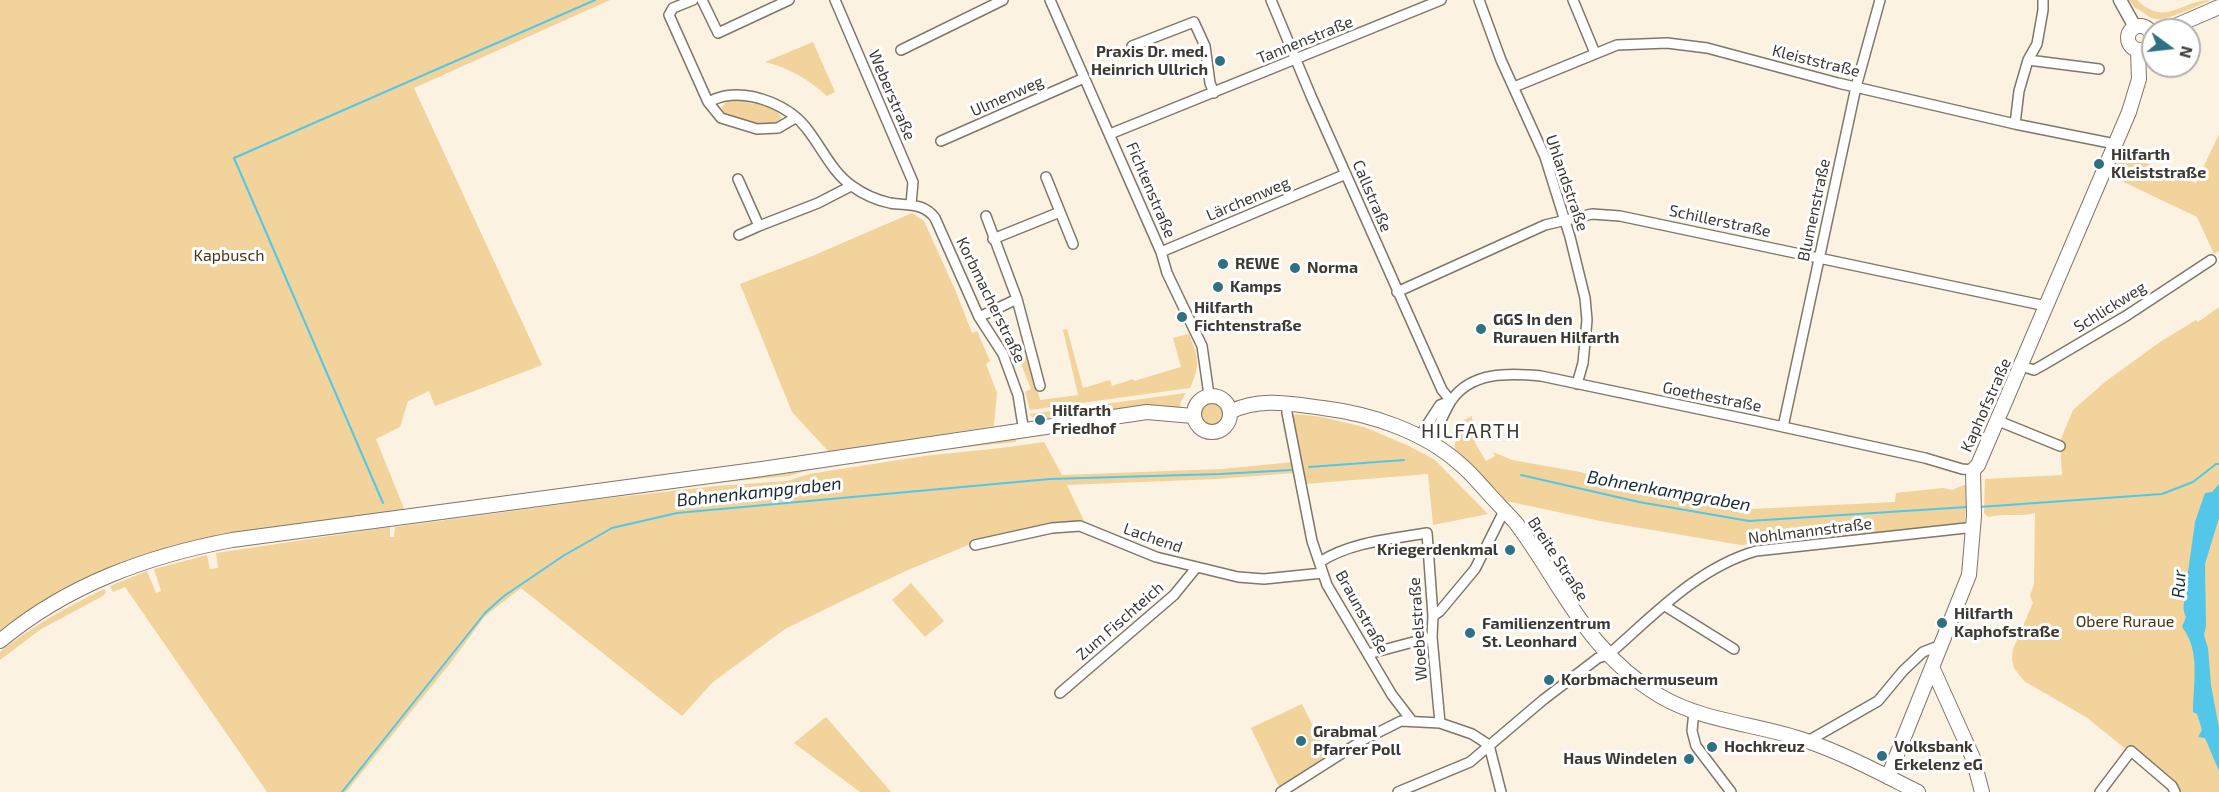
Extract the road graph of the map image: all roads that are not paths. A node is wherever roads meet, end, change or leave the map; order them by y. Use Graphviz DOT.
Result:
graph roads {
  1 [pos="693,0"];
  2 [pos="702,0"];
  3 [pos="789,0"];
  4 [pos="835,0"];
  5 [pos="1003,0"];
  6 [pos="1050,0"];
  7 [pos="1271,0"];
  8 [pos="1441,0"];
  9 [pos="1479,0"];
  10 [pos="1573,0"];
  11 [pos="1880,0"];
  12 [pos="2043,0"];
  13 [pos="2120,0"];
  14 [pos="2219,7"];
  15 [pos="2194,18"];
  16 [pos="2135,27"];
  17 [pos="2141,27"];
  18 [pos="1132,46"];
  19 [pos="2141,49"];
  20 [pos="901,50"];
  21 [pos="2138,50"];
  22 [pos="1595,53"];
  23 [pos="1296,60"];
  24 [pos="2028,60"];
  25 [pos="2099,69"];
  26 [pos="1084,78"];
  27 [pos="1514,87"];
  28 [pos="1856,87"];
  29 [pos="1214,93"];
  30 [pos="708,102"];
  31 [pos="795,118"];
  32 [pos="2015,124"];
  33 [pos="1110,134"];
  34 [pos="941,141"];
  35 [pos="2115,144"];
  36 [pos="1346,174"];
  37 [pos="1046,177"];
  38 [pos="738,179"];
  39 [pos="852,186"];
  40 [pos="911,204"];
  41 [pos="1060,212"];
  42 [pos="986,216"];
  43 [pos="1565,221"];
  44 [pos="759,226"];
  45 [pos="739,235"];
  46 [pos="993,239"];
  47 [pos="1073,244"];
  48 [pos="1161,252"];
  49 [pos="1819,258"];
  50 [pos="2211,260"];
  51 [pos="1397,292"];
  52 [pos="1017,298"];
  53 [pos="2046,306"];
  54 [pos="979,316"];
  55 [pos="2021,366"];
  56 [pos="1577,384"];
  57 [pos="1040,386"];
  58 [pos="1209,395"];
  59 [pos="1451,401"];
  60 [pos="1287,403"];
  61 [pos="1230,412"];
  62 [pos="1193,416"];
  63 [pos="1996,420"];
  64 [pos="1783,427"];
  65 [pos="1024,432"];
  66 [pos="1425,439"];
  67 [pos="2060,446"];
  68 [pos="1973,470"];
  69 [pos="1504,511"];
  70 [pos="1974,523"];
  71 [pos="975,545"];
  72 [pos="1320,562"];
  73 [pos="1196,568"];
  74 [pos="1323,573"];
  75 [pos="1665,606"];
  76 [pos="1433,616"];
  77 [pos="1432,637"];
  78 [pos="0,641"];
  79 [pos="1941,645"];
  80 [pos="1734,649"];
  81 [pos="1368,654"];
  82 [pos="1608,655"];
  83 [pos="1932,667"];
  84 [pos="1060,693"];
  85 [pos="1694,711"];
  86 [pos="1412,721"];
  87 [pos="1440,723"];
  88 [pos="1808,741"];
  89 [pos="1490,745"];
  90 [pos="1888,777"];
  91 [pos="1281,792"];
  92 [pos="1398,792"];
  93 [pos="1501,792"];
  94 [pos="1731,792"];
  95 [pos="1918,792"];
  96 [pos="1982,792"];
  97 [pos="2100,792"];
  98 [pos="2175,792"];
  1 -- 30 [label="street"];
  2 -- 3 [label="street"];
  4 -- 40 [label="street, Weberstraße"];
  5 -- 20 [label="street"];
  6 -- 26 [label="street, Fichtenstraße"];
  7 -- 23 [label="street, Callstraße"];
  8 -- 23 [label="street, Tannenstraße"];
  9 -- 27 [label="street, Uhlandstraße"];
  10 -- 22 [label="street"];
  11 -- 28 [label="street, Blumenstraße"];
  12 -- 24 [label="street"];
  13 -- 16 [label="street"];
  14 -- 15 [label="main road"];
  16 -- 17 [label="main road"];
  16 -- 21 [label="main road"];
  18 -- 29 [label="street"];
  19 -- 21 [label="main road"];
  21 -- 35 [label="main road, Kaphofstraße"];
  22 -- 27 [label="street, Kleiststraße"];
  22 -- 28 [label="street, Kleiststraße"];
  23 -- 29 [label="street, Tannenstraße"];
  23 -- 36 [label="street, Callstraße"];
  24 -- 25 [label="street"];
  24 -- 32 [label="street"];
  26 -- 33 [label="street, Fichtenstraße"];
  26 -- 34 [label="street, Ulmenweg"];
  27 -- 43 [label="street, Uhlandstraße"];
  28 -- 32 [label="street, Kleiststraße"];
  28 -- 49 [label="street, Blumenstraße"];
  29 -- 33 [label="street, Tannenstraße"];
  30 -- 31 [label="street, Korbmacherstraße"];
  30 -- 31 [label="street"];
  31 -- 39 [label="street, Korbmacherstraße"];
  32 -- 35 [label="street, Kleiststraße"];
  33 -- 48 [label="street, Fichtenstraße"];
  35 -- 53 [label="main road, Kaphofstraße"];
  36 -- 48 [label="street, Lärchenweg"];
  36 -- 51 [label="street, Callstraße"];
  37 -- 41 [label="street"];
  38 -- 44 [label="street"];
  39 -- 40 [label="street, Korbmacherstraße"];
  39 -- 44 [label="street"];
  40 -- 54 [label="street, Korbmacherstraße"];
  41 -- 46 [label="street"];
  41 -- 47 [label="street"];
  42 -- 46 [label="street"];
  43 -- 49 [label="street, Schillerstraße"];
  43 -- 51 [label="street, Schillerstraße"];
  43 -- 56 [label="street, Uhlandstraße"];
  44 -- 45 [label="street"];
  46 -- 52 [label="street"];
  48 -- 58 [label="street, Fichtenstraße"];
  49 -- 53 [label="street, Schillerstraße"];
  49 -- 64 [label="street, Blumenstraße"];
  50 -- 55 [label="street, Schlickweg"];
  51 -- 59 [label="street, Callstraße"];
  52 -- 54 [label="street"];
  52 -- 57 [label="street"];
  53 -- 55 [label="main road, Kaphofstraße"];
  54 -- 65 [label="street, Korbmacherstraße"];
  55 -- 63 [label="main road, Kaphofstraße"];
  56 -- 59 [label="street, Goethestraße"];
  56 -- 64 [label="street, Goethestraße"];
  58 -- 61 [label="main road"];
  58 -- 62 [label="main road"];
  59 -- 66 [label="street, Goethestraße"];
  60 -- 61 [label="main road, Breite Straße"];
  60 -- 66 [label="main road, Breite Straße"];
  60 -- 72 [label="street, Braunstraße"];
  61 -- 62 [label="main road"];
  62 -- 65 [label="main road"];
  63 -- 67 [label="street"];
  63 -- 68 [label="main road, Kaphofstraße"];
  64 -- 68 [label="street, Goethestraße"];
  65 -- 78 [label="main road"];
  66 -- 69 [label="main road, Breite Straße"];
  68 -- 70 [label="main road, Kaphofstraße"];
  69 -- 76 [label="street"];
  69 -- 82 [label="main road, Breite Straße"];
  70 -- 75 [label="street, Nohlmannstraße"];
  70 -- 79 [label="main road, Kaphofstraße"];
  71 -- 73 [label="street, Lachend"];
  72 -- 74 [label="street, Braunstraße"];
  72 -- 76 [label="street, Woebelstraße"];
  73 -- 74 [label="street, Lachend"];
  73 -- 84 [label="street, Zum Fischteich"];
  74 -- 81 [label="street, Braunstraße"];
  75 -- 80 [label="street"];
  75 -- 82 [label="street, Nohlmannstraße"];
  76 -- 77 [label="street, Woebelstraße"];
  77 -- 81 [label="street"];
  77 -- 87 [label="street, Woebelstraße"];
  79 -- 83 [label="main road, Kaphofstraße"];
  79 -- 88 [label="street"];
  81 -- 86 [label="street, Braunstraße"];
  82 -- 85 [label="main road, Breite Straße"];
  82 -- 89 [label="street, Nohlmannstraße"];
  83 -- 90 [label="main road, Kaphofstraße"];
  83 -- 96 [label="main road"];
  85 -- 88 [label="main road, Breite Straße"];
  85 -- 94 [label="street"];
  86 -- 87 [label="street"];
  86 -- 91 [label="street"];
  87 -- 89 [label="street"];
  88 -- 90 [label="main road, Breite Straße"];
  89 -- 92 [label="street, Nohlmannstraße"];
  89 -- 93 [label="street"];
  90 -- 95 [label="main road, Breite Straße"];
  97 -- 98 [label="street"];
}
